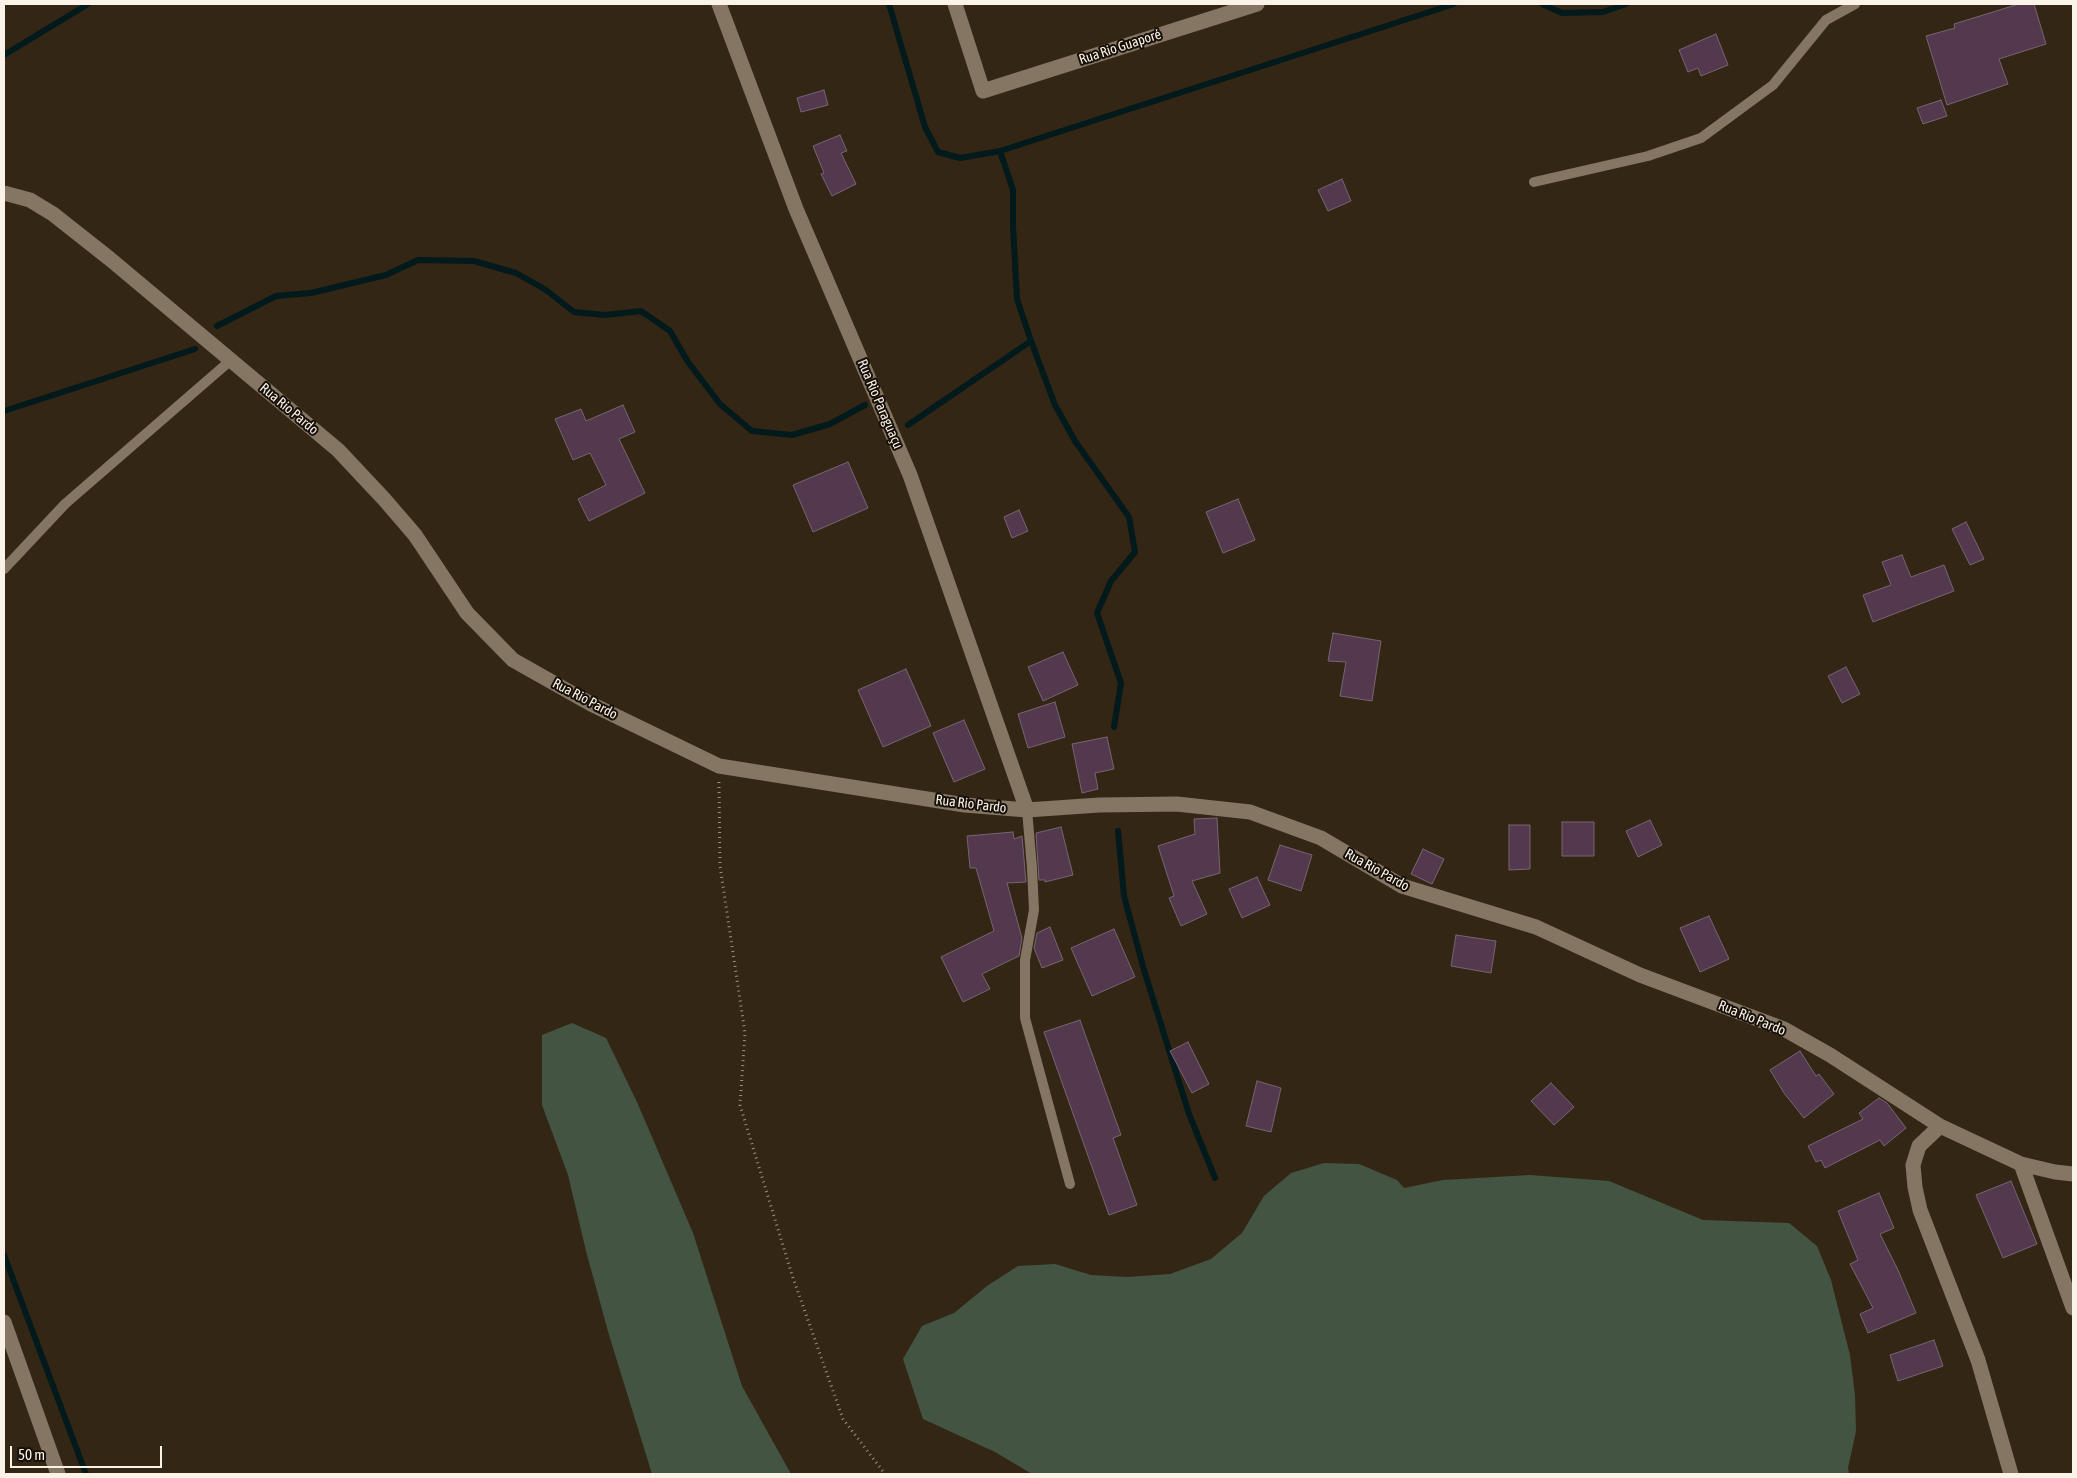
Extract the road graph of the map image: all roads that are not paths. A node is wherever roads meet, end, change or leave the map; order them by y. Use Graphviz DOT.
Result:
graph roads {
  1 [pos="719,4"];
  2 [pos="955,4"];
  3 [pos="1256,4"];
  4 [pos="1855,4"];
  5 [pos="1534,182"];
  6 [pos="4,193"];
  7 [pos="231,360"];
  8 [pos="4,569"];
  9 [pos="1026,810"];
  10 [pos="1940,1126"];
  11 [pos="2020,1164"];
  12 [pos="2073,1174"];
  13 [pos="1070,1184"];
  14 [pos="2073,1308"];
  15 [pos="4,1322"];
  16 [pos="58,1474"];
  17 [pos="2012,1474"];
  1 -- 9 [label="street, Rua Rio Paraguaçu"];
  2 -- 3 [label="street, Rua Rio Guaporé"];
  4 -- 5 [label="lane"];
  6 -- 7 [label="street, Rua Rio Pardo"];
  7 -- 8 [label="lane"];
  7 -- 9 [label="street, Rua Rio Pardo"];
  9 -- 10 [label="street, Rua Rio Pardo"];
  9 -- 13 [label="lane"];
  10 -- 11 [label="street, Rua Rio Pardo"];
  10 -- 17 [label="street"];
  11 -- 12 [label="street, Rua Rio Pardo"];
  11 -- 14 [label="street"];
  15 -- 16 [label="street"];
}
